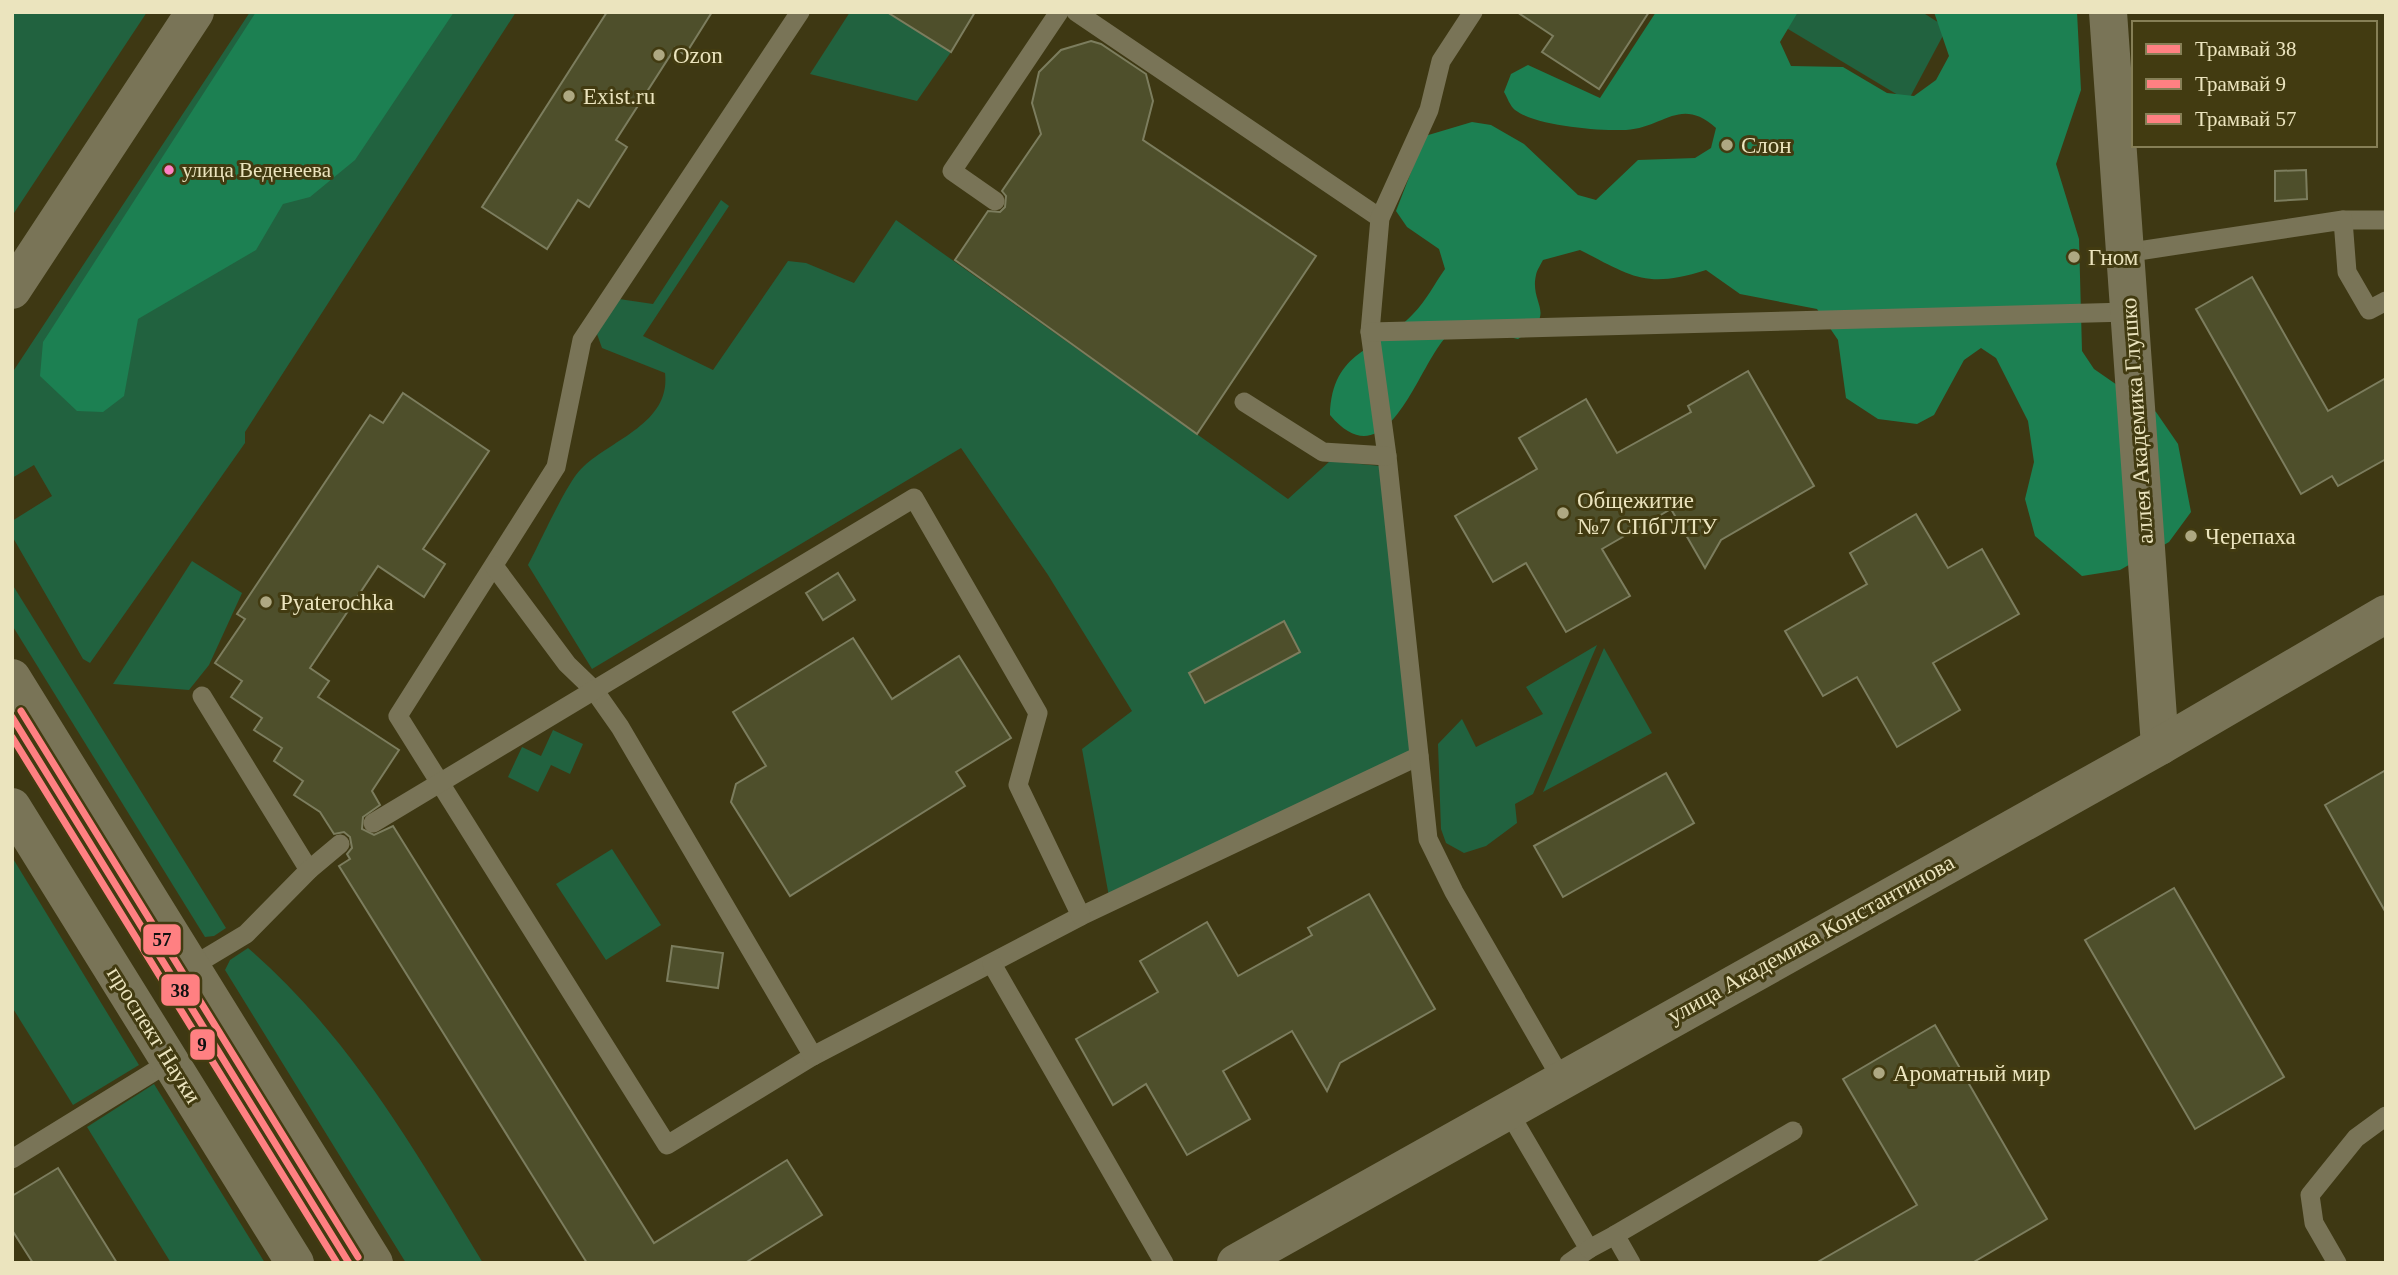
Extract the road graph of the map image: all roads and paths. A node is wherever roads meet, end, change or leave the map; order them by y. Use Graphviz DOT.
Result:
graph roads {
  1 [pos="195,12"];
  2 [pos="800,12"];
  3 [pos="1059,12"];
  4 [pos="1076,12"];
  5 [pos="1473,12"];
  6 [pos="2108,12"];
  7 [pos="995,201"];
  8 [pos="1380,218"];
  9 [pos="2386,219"];
  10 [pos="2343,220"];
  11 [pos="2125,253"];
  12 [pos="12,290"];
  13 [pos="2386,301"];
  14 [pos="2129,312"];
  15 [pos="1370,332"];
  16 [pos="1244,402"];
  17 [pos="1387,456"];
  18 [pos="494,566"];
  19 [pos="2386,614"];
  20 [pos="12,678"];
  21 [pos="594,690"];
  22 [pos="202,696"];
  23 [pos="2160,746"];
  24 [pos="1419,756"];
  25 [pos="438,784"];
  26 [pos="12,807"];
  27 [pos="373,823"];
  28 [pos="340,844"];
  29 [pos="309,870"];
  30 [pos="1081,916"];
  31 [pos="992,964"];
  32 [pos="191,967"];
  33 [pos="813,1056"];
  34 [pos="171,1061"];
  35 [pos="1561,1078"];
  36 [pos="1507,1108"];
  37 [pos="2386,1116"];
  38 [pos="1793,1131"];
  39 [pos="12,1159"];
  40 [pos="1615,1235"];
  41 [pos="1589,1249"];
  42 [pos="295,1263"];
  43 [pos="374,1263"];
  44 [pos="1164,1263"];
  45 [pos="1236,1263"];
  46 [pos="1569,1263"];
  47 [pos="1631,1263"];
  48 [pos="2337,1263"];
  1 -- 12 [label="street"];
  2 -- 18 [label="lane"];
  3 -- 7 [label="lane"];
  4 -- 8 [label="lane"];
  5 -- 8 [label="lane"];
  6 -- 11 [label="street, аллея Академика Глушко"];
  8 -- 15 [label="lane"];
  9 -- 10 [label="lane"];
  10 -- 11 [label="lane"];
  10 -- 13 [label="lane"];
  11 -- 14 [label="street, аллея Академика Глушко"];
  14 -- 15 [label="lane"];
  14 -- 23 [label="street, аллея Академика Глушко"];
  15 -- 17 [label="lane"];
  16 -- 17 [label="lane"];
  17 -- 24 [label="lane"];
  18 -- 21 [label="lane"];
  18 -- 25 [label="lane"];
  19 -- 23 [label="street, улица Академика Константинова"];
  20 -- 32 [label="street"];
  21 -- 25 [label="lane"];
  21 -- 30 [label="lane"];
  21 -- 33 [label="lane"];
  22 -- 29 [label="lane"];
  23 -- 35 [label="street, улица Академика Константинова"];
  24 -- 30 [label="lane"];
  24 -- 35 [label="lane"];
  25 -- 27 [label="lane"];
  25 -- 33 [label="lane"];
  26 -- 34 [label="street, проспект Науки"];
  28 -- 29 [label="lane"];
  29 -- 32 [label="lane"];
  30 -- 31 [label="lane"];
  31 -- 33 [label="lane"];
  31 -- 44 [label="lane"];
  32 -- 43 [label="street"];
  34 -- 39 [label="lane"];
  34 -- 42 [label="street, проспект Науки"];
  35 -- 36 [label="street, улица Академика Константинова"];
  36 -- 41 [label="lane"];
  36 -- 45 [label="street, улица Академика Константинова"];
  37 -- 48 [label="lane"];
  38 -- 40 [label="lane"];
  40 -- 41 [label="lane"];
  40 -- 47 [label="lane"];
  41 -- 46 [label="lane"];
}
